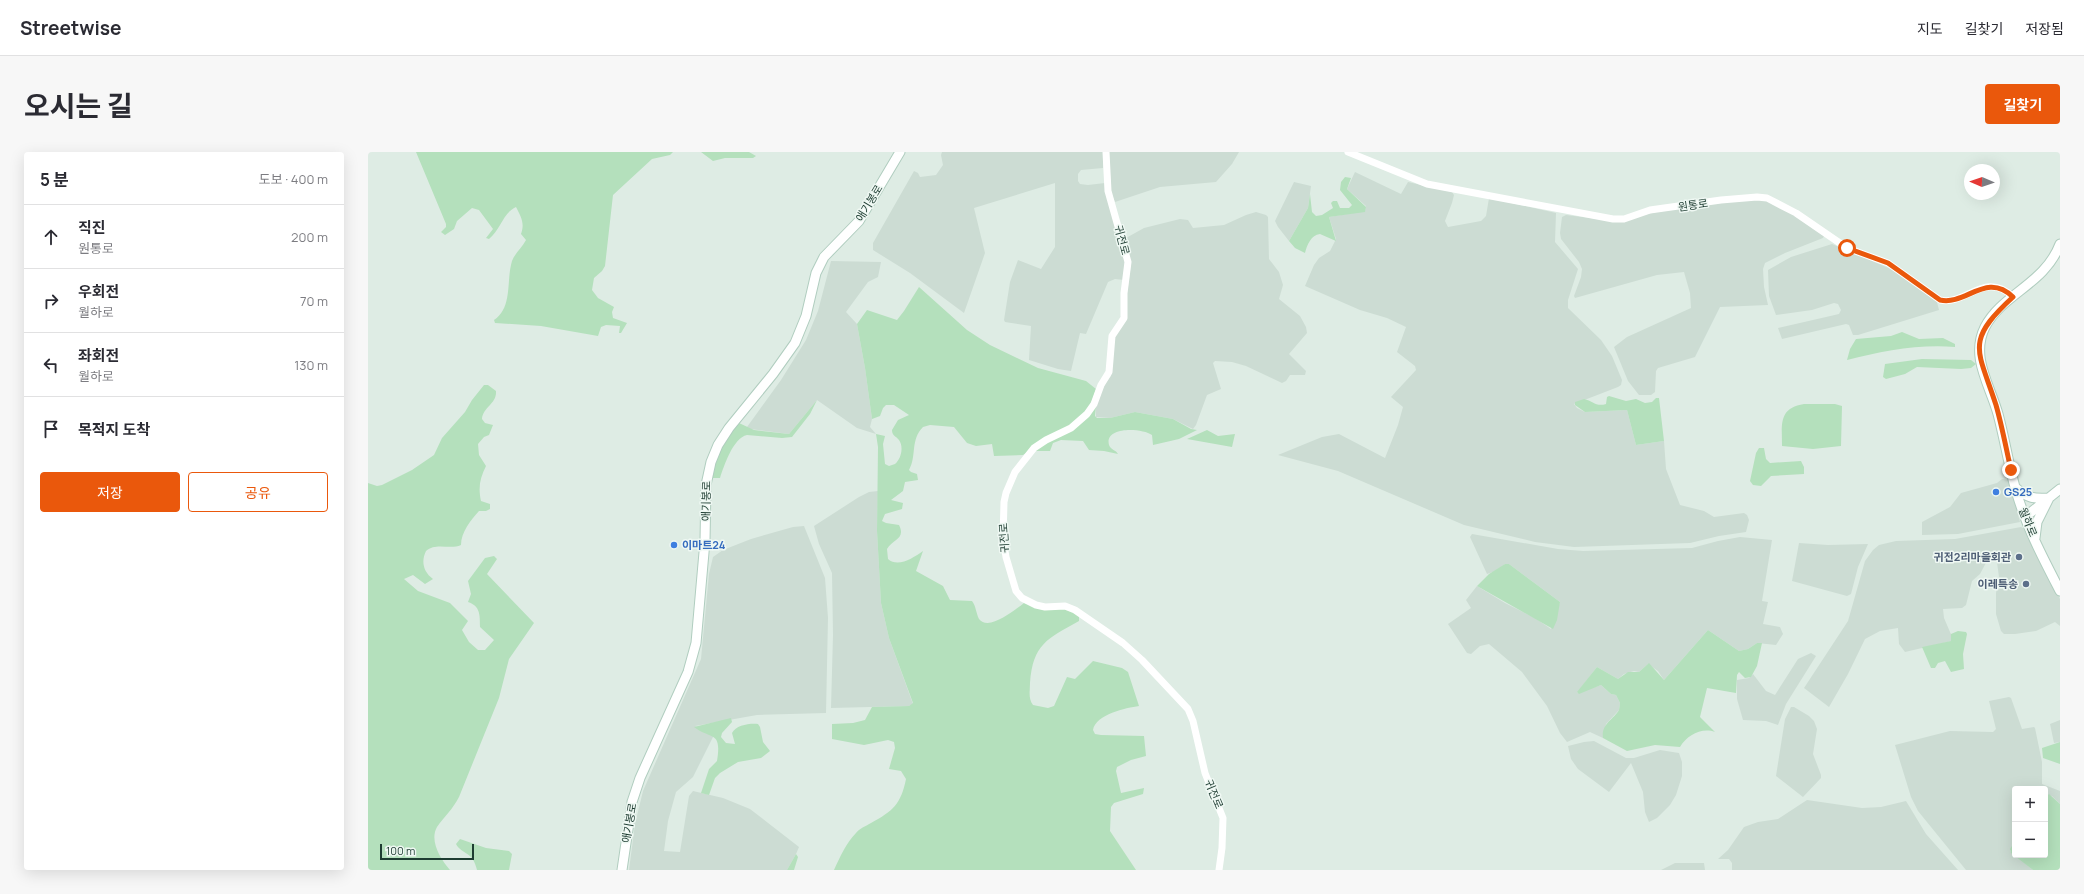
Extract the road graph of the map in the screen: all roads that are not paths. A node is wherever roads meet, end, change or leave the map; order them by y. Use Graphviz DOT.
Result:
graph roads {
  1 [pos="900,152"];
  2 [pos="1106,152"];
  3 [pos="1348,152"];
  4 [pos="2060,244"];
  5 [pos="2013,297"];
  6 [pos="2015,487"];
  7 [pos="2060,489"];
  8 [pos="2049,498"];
  9 [pos="2025,517"];
  10 [pos="2035,540"];
  11 [pos="2060,591"];
  12 [pos="622,870"];
  13 [pos="1219,870"];
  1 -- 12 [label="main road, 애기봉로"];
  2 -- 13 [label="street, 귀전로"];
  3 -- 5 [label="street, 원통로"];
  4 -- 5 [label="main road, 월하로"];
  5 -- 6 [label="main road, 월하로"];
  6 -- 8 [label="main road"];
  6 -- 9 [label="main road, 월하로"];
  7 -- 8 [label="main road"];
  8 -- 9 [label="main road"];
  8 -- 10 [label="main road"];
  9 -- 10 [label="main road, 월하로"];
  10 -- 11 [label="main road, 월하로"];
}
